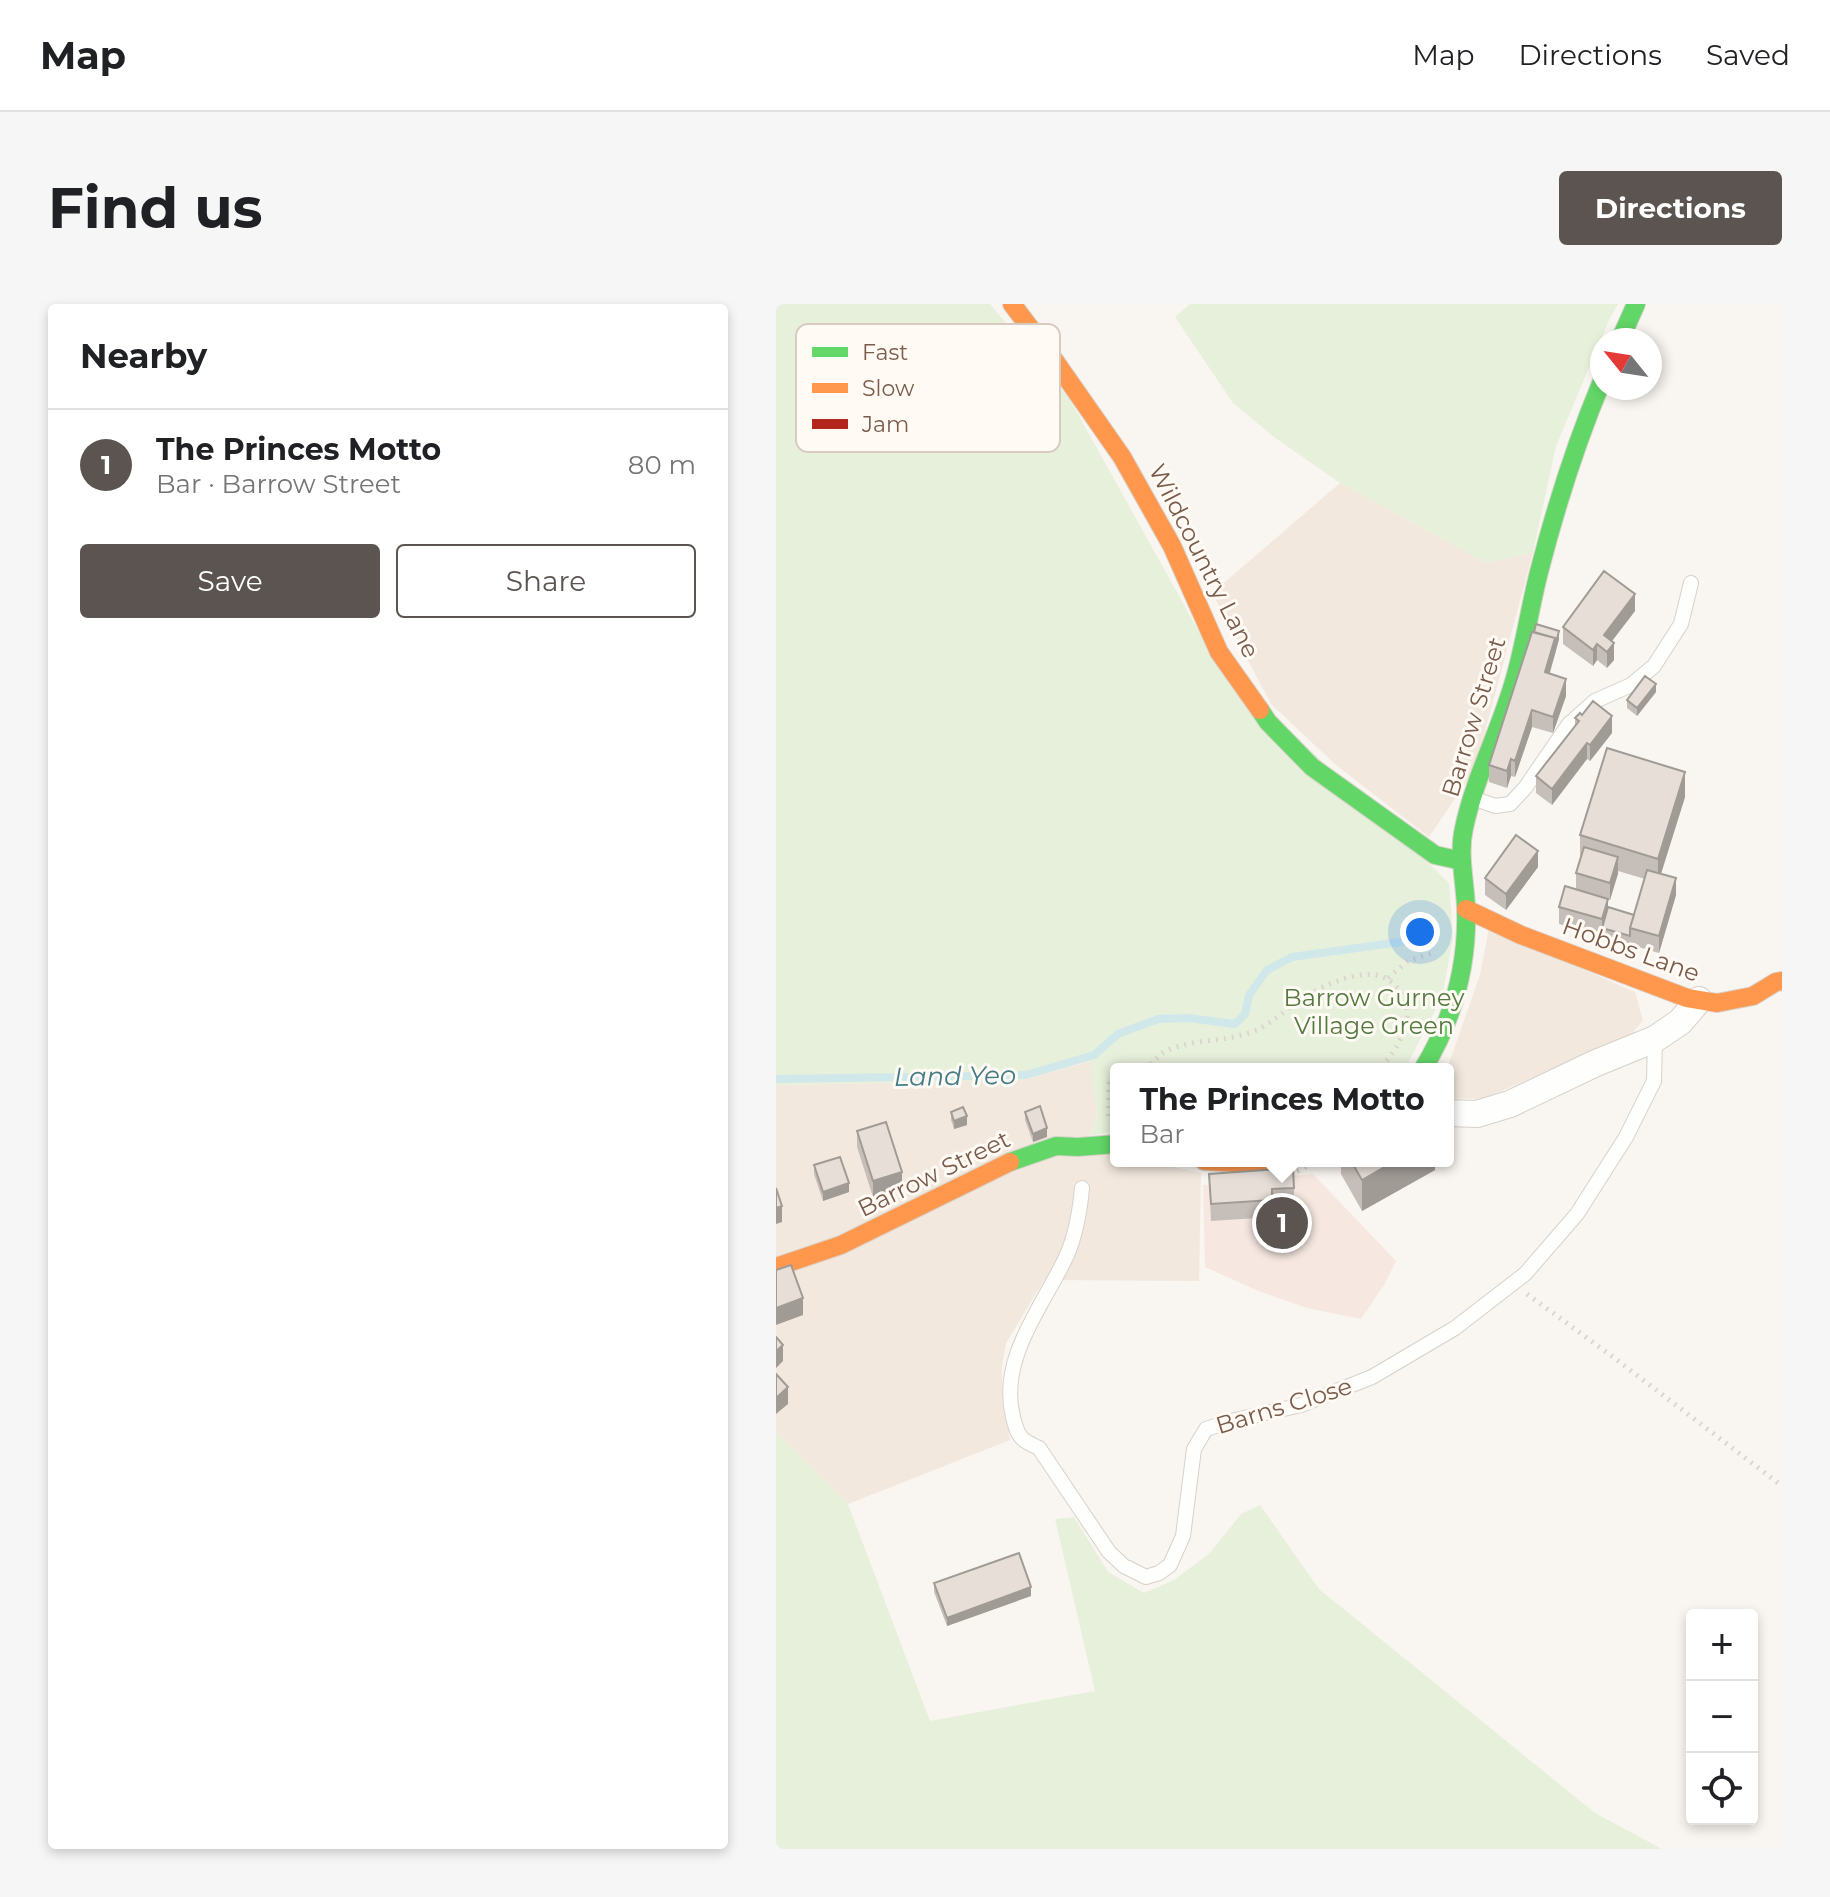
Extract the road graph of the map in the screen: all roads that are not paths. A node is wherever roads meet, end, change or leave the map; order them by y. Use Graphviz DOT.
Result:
graph roads {
  1 [pos="1012,304"];
  2 [pos="1636,304"];
  3 [pos="1027,324"];
  4 [pos="1625,328"];
  5 [pos="1060,368"];
  6 [pos="1594,400"];
  7 [pos="1691,583"];
  8 [pos="1473,798"];
  9 [pos="1462,861"];
  10 [pos="1466,909"];
  11 [pos="1782,981"];
  12 [pos="1699,1000"];
  13 [pos="1655,1039"];
  14 [pos="1427,1063"];
  15 [pos="1454,1113"];
  16 [pos="1110,1144"];
  17 [pos="1082,1188"];
  18 [pos="776,1267"];
  1 -- 3 [label="main road, Wildcountry Lane"];
  2 -- 4 [label="main road"];
  5 -- 9 [label="main road, Wildcountry Lane"];
  6 -- 8 [label="main road, Barrow Street"];
  7 -- 8 [label="lane"];
  8 -- 9 [label="main road, Barrow Street"];
  9 -- 10 [label="main road, Barrow Street"];
  10 -- 12 [label="main road, Hobbs Lane"];
  10 -- 14 [label="main road, Barrow Street"];
  11 -- 12 [label="main road, Hobbs Lane"];
  12 -- 13 [label="street"];
  13 -- 15 [label="street"];
  13 -- 17 [label="lane, Barns Close"];
  16 -- 18 [label="main road, Barrow Street"];
}
